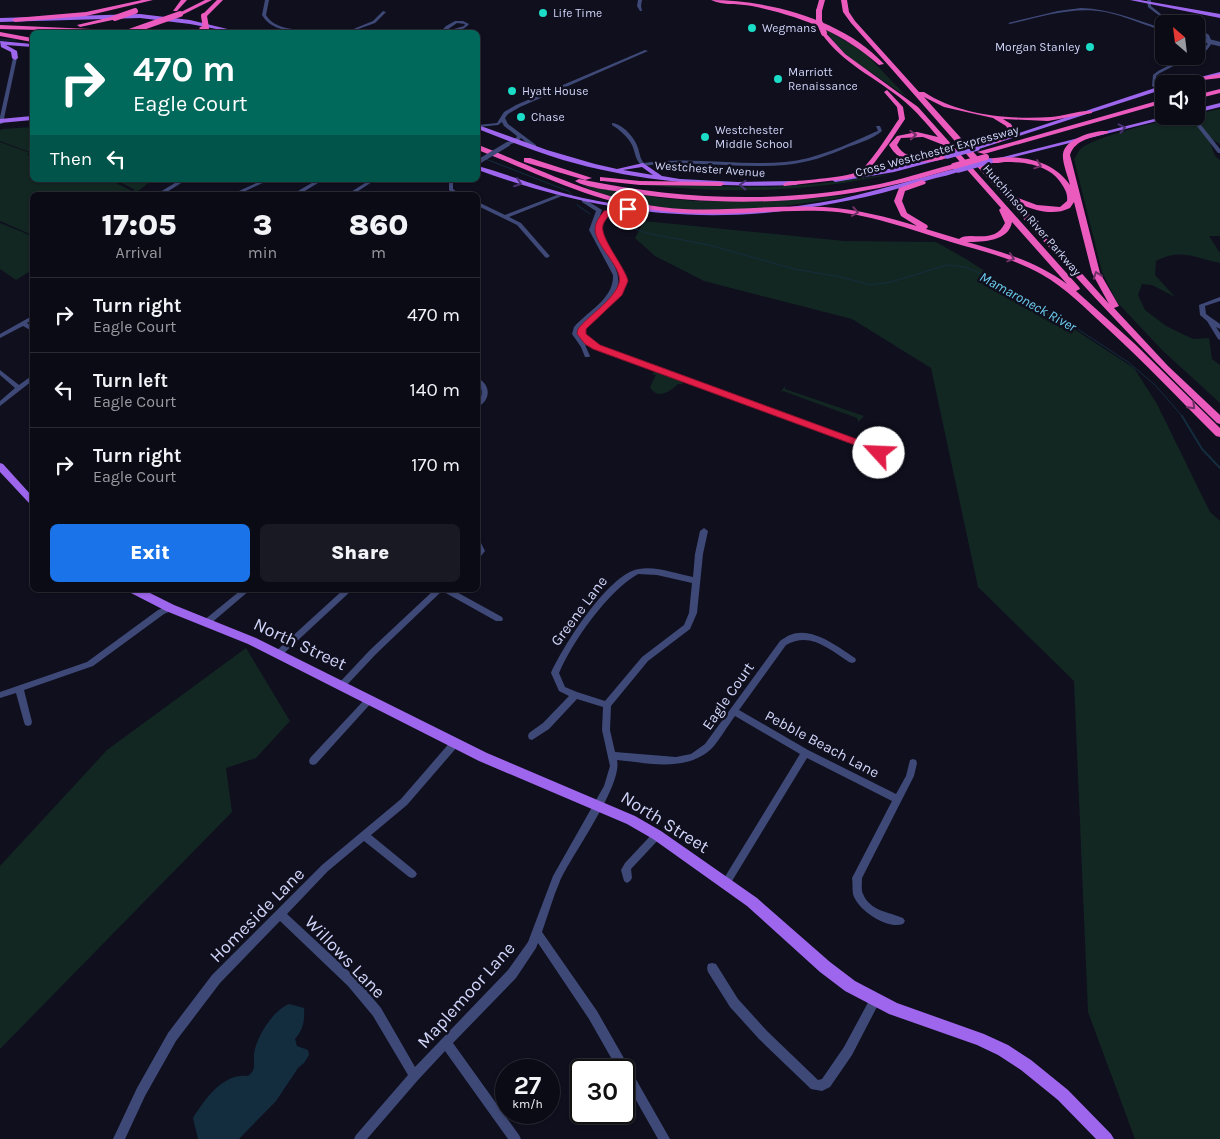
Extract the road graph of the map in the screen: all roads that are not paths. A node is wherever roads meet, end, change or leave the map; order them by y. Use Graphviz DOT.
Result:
graph roads {
  1 [pos="150,0"];
  2 [pos="160,0"];
  3 [pos="184,0"];
  4 [pos="209,0"];
  5 [pos="220,0"];
  6 [pos="266,0"];
  7 [pos="640,0"];
  8 [pos="714,0"];
  9 [pos="728,0"];
  10 [pos="753,0"];
  11 [pos="763,0"];
  12 [pos="822,0"];
  13 [pos="844,0"];
  14 [pos="1132,0"];
  15 [pos="1148,2"];
  16 [pos="641,10"];
  17 [pos="384,12"];
  18 [pos="803,15"];
  19 [pos="1160,15"];
  20 [pos="1220,16"];
  21 [pos="0,20"];
  22 [pos="16,20"];
  23 [pos="854,24"];
  24 [pos="1010,24"];
  25 [pos="449,26"];
  26 [pos="9,27"];
  27 [pos="1155,27"];
  28 [pos="0,28"];
  29 [pos="163,28"];
  30 [pos="460,28"];
  31 [pos="30,30"];
  32 [pos="72,30"];
  33 [pos="135,30"];
  34 [pos="206,30"];
  35 [pos="228,30"];
  36 [pos="298,30"];
  37 [pos="353,30"];
  38 [pos="444,30"];
  39 [pos="454,30"];
  40 [pos="0,34"];
  41 [pos="1205,34"];
  42 [pos="1205,40"];
  43 [pos="30,41"];
  44 [pos="0,44"];
  45 [pos="1220,44"];
  46 [pos="30,47"];
  47 [pos="30,48"];
  48 [pos="1205,50"];
  49 [pos="646,51"];
  50 [pos="15,58"];
  51 [pos="858,65"];
  52 [pos="1169,66"];
  53 [pos="899,74"];
  54 [pos="1156,75"];
  55 [pos="1220,75"];
  56 [pos="1205,77"];
  57 [pos="1220,86"];
  58 [pos="1205,90"];
  59 [pos="1220,91"];
  60 [pos="1155,93"];
  61 [pos="1205,95"];
  62 [pos="1155,103"];
  63 [pos="1220,105"];
  64 [pos="1155,108"];
  65 [pos="2,109"];
  66 [pos="1205,109"];
  67 [pos="1090,112"];
  68 [pos="30,119"];
  69 [pos="503,119"];
  70 [pos="1155,120"];
  71 [pos="1,122"];
  72 [pos="614,124"];
  73 [pos="1198,125"];
  74 [pos="480,127"];
  75 [pos="878,127"];
  76 [pos="480,128"];
  77 [pos="935,128"];
  78 [pos="513,130"];
  79 [pos="1106,132"];
  80 [pos="959,140"];
  81 [pos="511,142"];
  82 [pos="480,143"];
  83 [pos="480,149"];
  84 [pos="1220,152"];
  85 [pos="549,153"];
  86 [pos="984,153"];
  87 [pos="960,156"];
  88 [pos="502,157"];
  89 [pos="480,161"];
  90 [pos="952,163"];
  91 [pos="643,165"];
  92 [pos="480,169"];
  93 [pos="609,170"];
  94 [pos="582,176"];
  95 [pos="936,176"];
  96 [pos="663,178"];
  97 [pos="995,180"];
  98 [pos="181,182"];
  99 [pos="262,182"];
  100 [pos="317,182"];
  101 [pos="370,182"];
  102 [pos="721,184"];
  103 [pos="787,184"];
  104 [pos="163,192"];
  105 [pos="240,192"];
  106 [pos="299,192"];
  107 [pos="355,192"];
  108 [pos="544,192"];
  109 [pos="991,192"];
  110 [pos="559,196"];
  111 [pos="841,200"];
  112 [pos="584,201"];
  113 [pos="480,205"];
  114 [pos="628,209"];
  115 [pos="789,209"];
  116 [pos="758,210"];
  117 [pos="505,217"];
  118 [pos="547,256"];
  119 [pos="1220,299"];
  120 [pos="30,319"];
  121 [pos="1209,320"];
  122 [pos="23,323"];
  123 [pos="1220,327"];
  124 [pos="30,328"];
  125 [pos="0,336"];
  126 [pos="1220,338"];
  127 [pos="581,341"];
  128 [pos="1143,344"];
  129 [pos="1132,346"];
  130 [pos="597,347"];
  131 [pos="587,356"];
  132 [pos="0,372"];
  133 [pos="30,380"];
  134 [pos="480,383"];
  135 [pos="19,388"];
  136 [pos="480,403"];
  137 [pos="0,404"];
  138 [pos="1220,421"];
  139 [pos="1220,434"];
  140 [pos="879,453"];
  141 [pos="0,466"];
  142 [pos="30,499"];
  143 [pos="704,532"];
  144 [pos="697,580"];
  145 [pos="139,592"];
  146 [pos="244,592"];
  147 [pos="346,592"];
  148 [pos="437,592"];
  149 [pos="451,592"];
  150 [pos="170,608"];
  151 [pos="499,619"];
  152 [pos="206,622"];
  153 [pos="278,654"];
  154 [pos="852,660"];
  155 [pos="342,685"];
  156 [pos="20,688"];
  157 [pos="0,695"];
  158 [pos="575,695"];
  159 [pos="370,699"];
  160 [pos="607,705"];
  161 [pos="734,711"];
  162 [pos="28,722"];
  163 [pos="532,736"];
  164 [pos="455,743"];
  165 [pos="805,753"];
  166 [pos="612,756"];
  167 [pos="313,761"];
  168 [pos="913,763"];
  169 [pos="898,798"];
  170 [pos="598,804"];
  171 [pos="364,835"];
  172 [pos="657,835"];
  173 [pos="412,874"];
  174 [pos="626,878"];
  175 [pos="726,883"];
  176 [pos="280,914"];
  177 [pos="900,921"];
  178 [pos="537,933"];
  179 [pos="712,968"];
  180 [pos="875,1001"];
  181 [pos="446,1043"];
  182 [pos="414,1076"];
  183 [pos="512,1137"];
  184 [pos="118,1139"];
  185 [pos="360,1139"];
  186 [pos="664,1139"];
  187 [pos="1106,1139"];
  1 -- 22 [label="highway"];
  2 -- 26 [label="highway, bridge"];
  3 -- 29 [label="highway, bridge"];
  4 -- 33 [label="highway, bridge"];
  5 -- 34 [label="highway, bridge"];
  6 -- 36 [label="street"];
  7 -- 16 [label="street"];
  8 -- 18 [label="highway"];
  9 -- 18 [label="highway"];
  10 -- 18 [label="highway"];
  11 -- 18 [label="highway"];
  12 -- 51 [label="highway, Hutchinson River Parkway, bridge"];
  13 -- 23 [label="highway, Hutchinson River Parkway"];
  14 -- 15 [label="main road"];
  15 -- 19 [label="street"];
  15 -- 20 [label="main road"];
  17 -- 37 [label="street"];
  18 -- 53 [label="highway"];
  18 -- 77 [label="highway"];
  21 -- 22 [label="main road"];
  22 -- 35 [label="main road"];
  23 -- 53 [label="highway, Hutchinson River Parkway"];
  23 -- 67 [label="highway"];
  24 -- 27 [label="street"];
  25 -- 30 [label="street"];
  25 -- 30 [label="street"];
  25 -- 38 [label="street"];
  26 -- 28 [label="highway"];
  26 -- 32 [label="highway"];
  28 -- 31 [label="highway"];
  30 -- 39 [label="street"];
  40 -- 43 [label="highway"];
  41 -- 48 [label="street"];
  42 -- 45 [label="street, bridge"];
  44 -- 46 [label="main road"];
  44 -- 50 [label="main road"];
  47 -- 50 [label="main road"];
  49 -- 69 [label="street"];
  50 -- 65 [label="street"];
  51 -- 77 [label="highway, Hutchinson River Parkway"];
  51 -- 103 [label="highway"];
  52 -- 54 [label="street"];
  53 -- 80 [label="highway, Hutchinson River Parkway"];
  55 -- 56 [label="highway"];
  57 -- 58 [label="highway"];
  59 -- 61 [label="highway"];
  60 -- 67 [label="main road"];
  62 -- 86 [label="highway, Cross Westchester Expressway"];
  63 -- 66 [label="main road"];
  64 -- 86 [label="highway, Cross Westchester Expressway"];
  65 -- 71 [label="street"];
  67 -- 86 [label="main road"];
  68 -- 71 [label="main road"];
  69 -- 74 [label="street"];
  69 -- 78 [label="street"];
  79 -- 70 [label="main road, one-way"];
  72 -- 91 [label="street"];
  73 -- 84 [label="street"];
  75 -- 91 [label="street"];
  76 -- 81 [label="main road, Westchester Avenue"];
  77 -- 87 [label="highway, Hutchinson River Parkway"];
  78 -- 81 [label="street"];
  78 -- 85 [label="street"];
  79 -- 86 [label="main road"];
  128 -- 79 [label="highway, one-way"];
  80 -- 86 [label="highway"];
  80 -- 97 [label="highway, Hutchinson River Parkway"];
  81 -- 85 [label="main road, Westchester Avenue"];
  81 -- 89 [label="street, bridge"];
  82 -- 94 [label="highway, Cross Westchester Expressway"];
  83 -- 88 [label="highway, Cross Westchester Expressway"];
  85 -- 93 [label="main road, Westchester Avenue"];
  86 -- 90 [label="highway, Cross Westchester Expressway, bridge"];
  86 -- 90 [label="main road, bridge"];
  86 -- 97 [label="highway, one-way"];
  90 -- 87 [label="highway, one-way"];
  87 -- 109 [label="highway, Hutchinson River Parkway"];
  88 -- 90 [label="highway, Cross Westchester Expressway"];
  88 -- 116 [label="highway"];
  90 -- 94 [label="highway, Cross Westchester Expressway"];
  90 -- 95 [label="main road"];
  90 -- 103 [label="main road, Westchester Avenue"];
  91 -- 93 [label="main road"];
  91 -- 96 [label="main road"];
  92 -- 108 [label="main road, one-way"];
  93 -- 96 [label="main road, Westchester Avenue"];
  94 -- 102 [label="highway"];
  95 -- 109 [label="highway"];
  95 -- 111 [label="main road"];
  96 -- 102 [label="main road, Westchester Avenue"];
  97 -- 128 [label="highway, Hutchinson River Parkway"];
  98 -- 104 [label="street"];
  99 -- 105 [label="street"];
  100 -- 106 [label="street"];
  101 -- 107 [label="street"];
  103 -- 102 [label="main road, Westchester Avenue, one-way"];
  108 -- 110 [label="main road"];
  108 -- 117 [label="street"];
  109 -- 129 [label="highway, Hutchinson River Parkway"];
  110 -- 112 [label="main road"];
  110 -- 117 [label="street"];
  111 -- 115 [label="main road"];
  111 -- 116 [label="highway"];
  112 -- 114 [label="main road"];
  112 -- 127 [label="street"];
  113 -- 117 [label="street"];
  114 -- 115 [label="main road"];
  114 -- 130 [label="street"];
  115 -- 116 [label="highway"];
  115 -- 129 [label="highway, one-way"];
  117 -- 118 [label="street"];
  119 -- 121 [label="street"];
  120 -- 122 [label="street"];
  121 -- 123 [label="street"];
  121 -- 126 [label="street"];
  122 -- 124 [label="street"];
  122 -- 125 [label="street"];
  127 -- 130 [label="street"];
  127 -- 131 [label="street"];
  128 -- 138 [label="highway, Hutchinson River Parkway"];
  129 -- 139 [label="highway, Hutchinson River Parkway, one-way"];
  130 -- 140 [label="street"];
  132 -- 135 [label="street"];
  133 -- 135 [label="street"];
  134 -- 136 [label="street"];
  135 -- 137 [label="street"];
  141 -- 142 [label="main road"];
  143 -- 144 [label="street"];
  144 -- 158 [label="street, Greene Lane"];
  144 -- 160 [label="street"];
  145 -- 150 [label="main road, North Street"];
  146 -- 152 [label="street"];
  147 -- 153 [label="street"];
  148 -- 155 [label="street"];
  149 -- 151 [label="street"];
  150 -- 152 [label="main road, North Street"];
  150 -- 156 [label="street"];
  152 -- 153 [label="main road, North Street"];
  153 -- 155 [label="main road, North Street"];
  154 -- 161 [label="street, Eagle Court"];
  155 -- 159 [label="main road, North Street"];
  156 -- 157 [label="street"];
  156 -- 162 [label="street"];
  158 -- 160 [label="street, Greene Lane"];
  158 -- 163 [label="street"];
  159 -- 164 [label="main road, North Street"];
  159 -- 167 [label="street"];
  160 -- 166 [label="street, Maplemoor Lane"];
  161 -- 165 [label="street, Pebble Beach Lane"];
  161 -- 166 [label="street, Eagle Court"];
  164 -- 170 [label="main road, North Street"];
  164 -- 171 [label="street, Homeside Lane"];
  165 -- 169 [label="street, Pebble Beach Lane"];
  165 -- 175 [label="street"];
  166 -- 170 [label="street, Maplemoor Lane"];
  168 -- 169 [label="street"];
  169 -- 177 [label="street"];
  170 -- 172 [label="main road, North Street"];
  170 -- 178 [label="street, Maplemoor Lane"];
  171 -- 173 [label="street"];
  171 -- 176 [label="street, Homeside Lane"];
  172 -- 174 [label="street"];
  172 -- 175 [label="main road, North Street"];
  175 -- 180 [label="main road, North Street"];
  176 -- 182 [label="street, Willows Lane"];
  176 -- 184 [label="street, Homeside Lane"];
  178 -- 181 [label="street, Maplemoor Lane"];
  178 -- 186 [label="street"];
  179 -- 180 [label="street"];
  180 -- 187 [label="main road, North Street"];
  181 -- 182 [label="street, Maplemoor Lane"];
  181 -- 183 [label="street"];
  182 -- 185 [label="street, Maplemoor Lane"];
}
